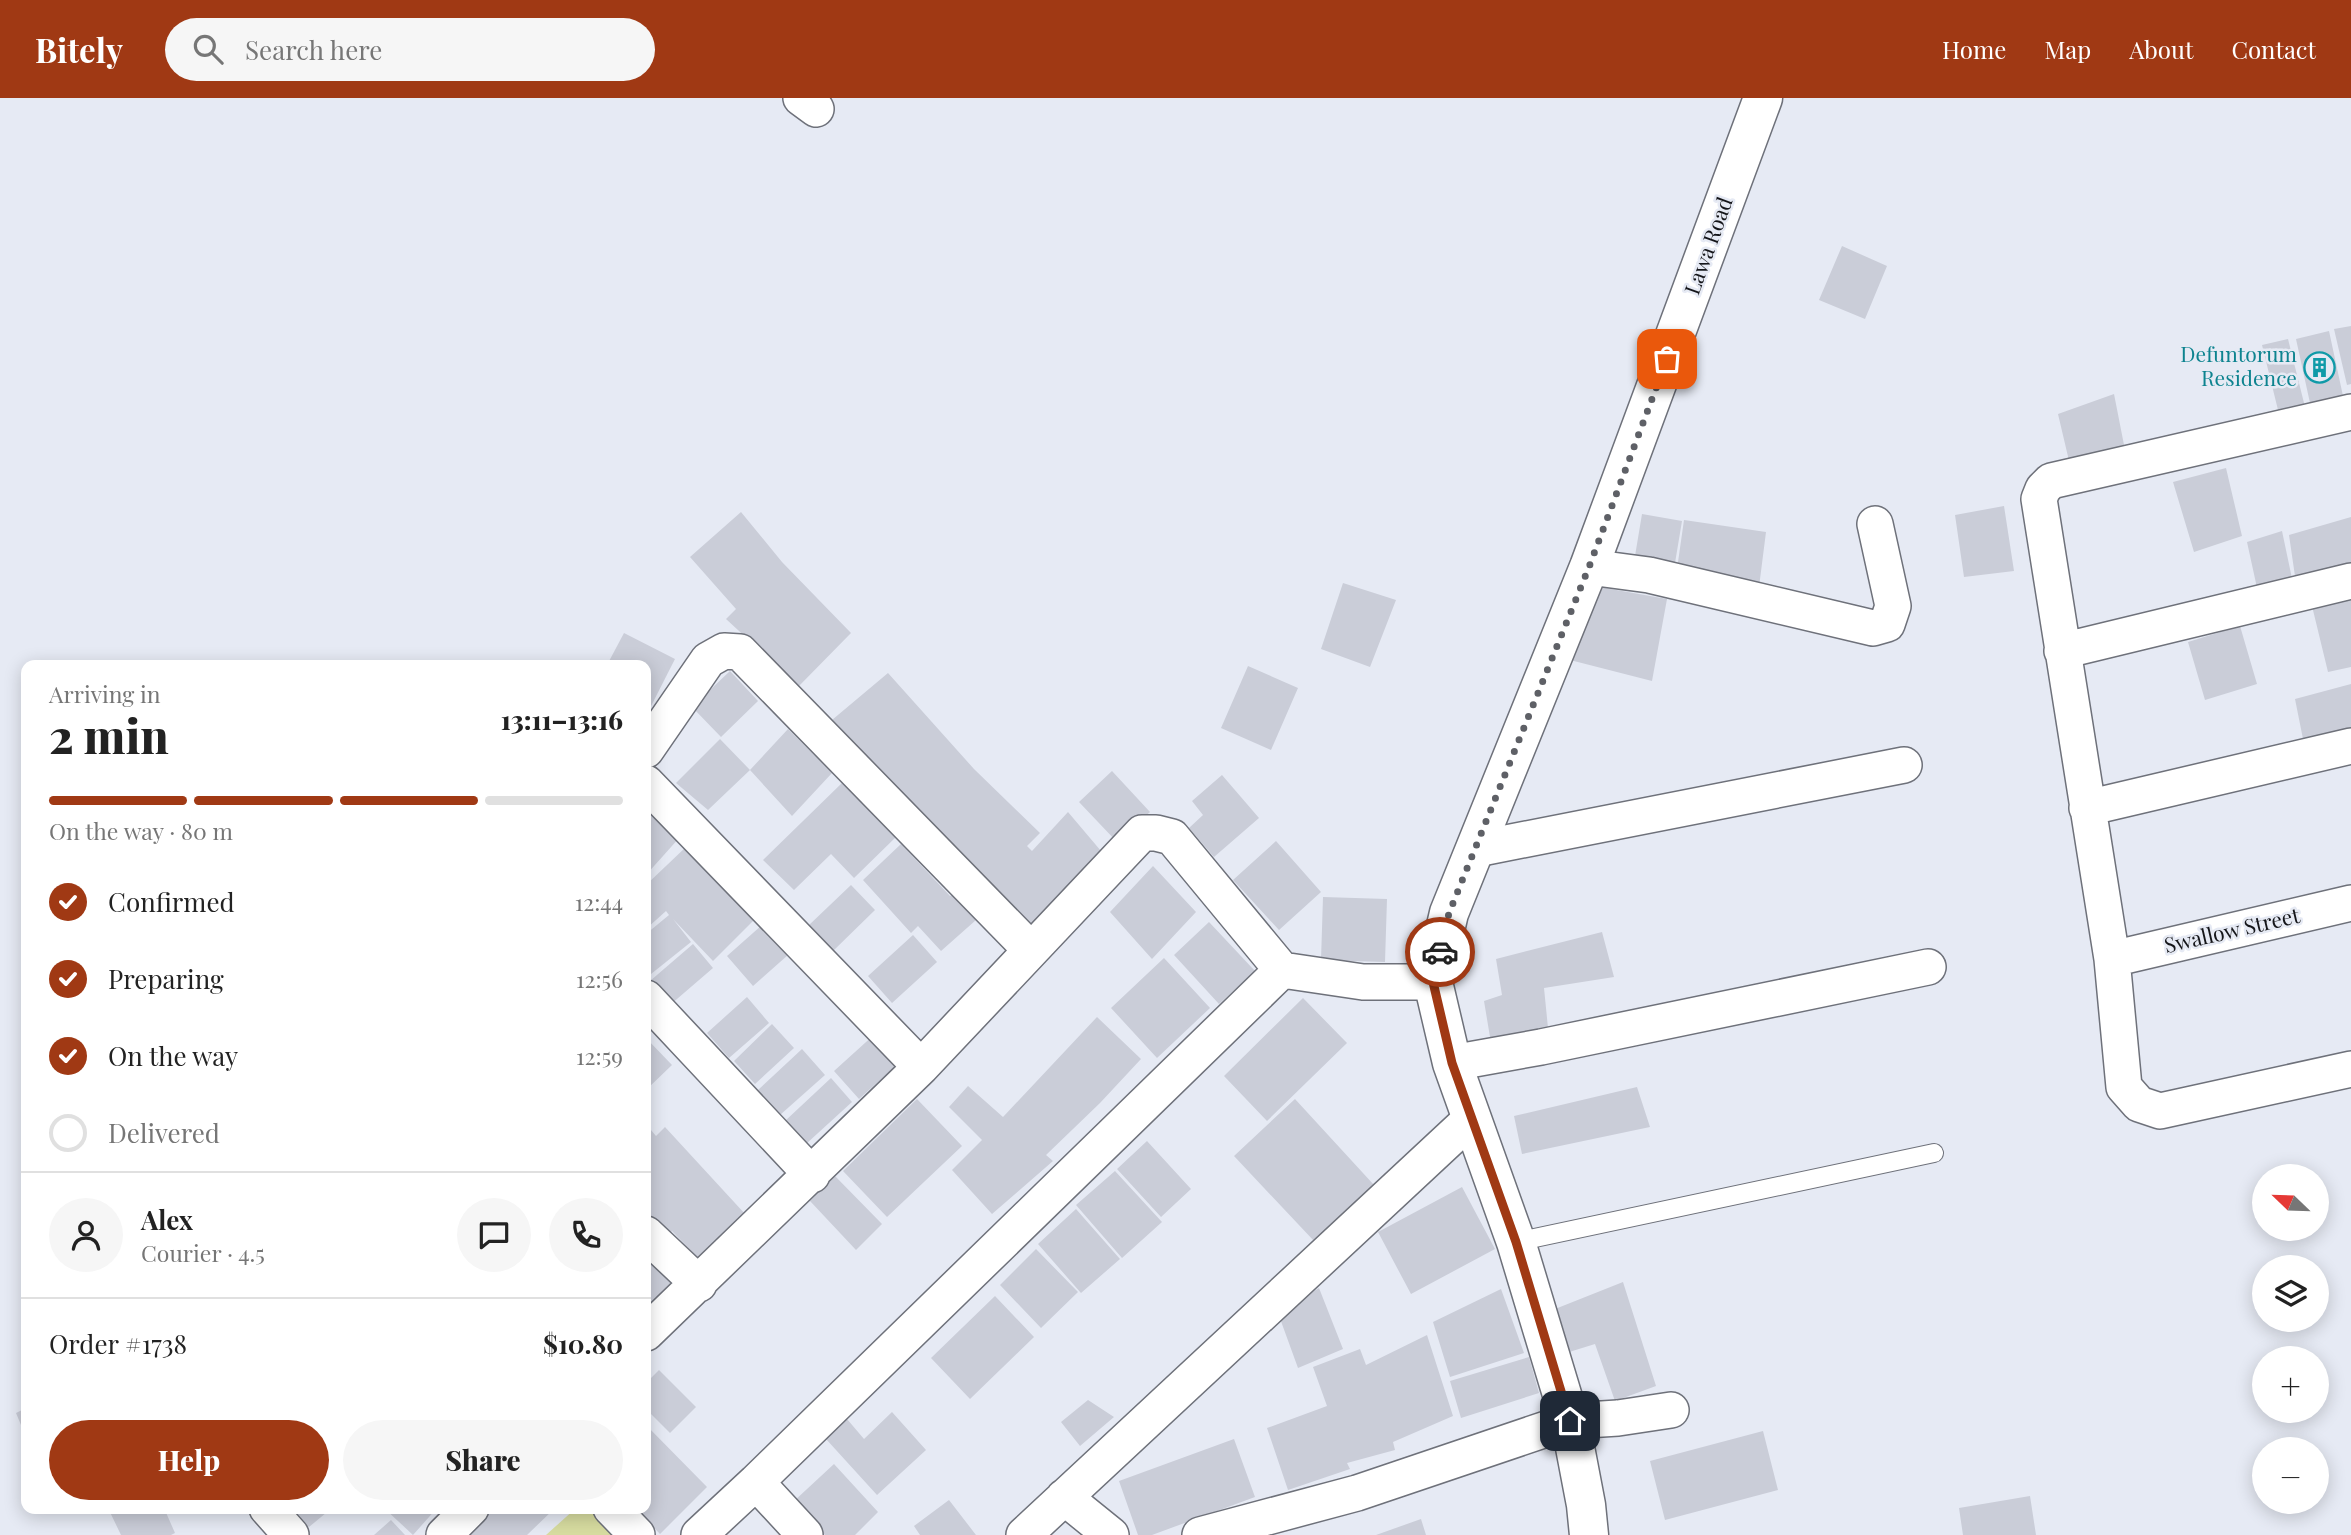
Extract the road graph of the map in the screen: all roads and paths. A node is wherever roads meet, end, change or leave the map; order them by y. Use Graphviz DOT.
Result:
graph roads {
  1 [pos="1763,98"];
  2 [pos="2351,412"];
  3 [pos="1875,524"];
  4 [pos="1589,567"];
  5 [pos="2351,582"];
  6 [pos="2062,651"];
  7 [pos="651,743"];
  8 [pos="2351,746"];
  9 [pos="1904,765"];
  10 [pos="651,788"];
  11 [pos="2087,808"];
  12 [pos="1475,849"];
  13 [pos="2351,903"];
  14 [pos="1031,950"];
  15 [pos="2112,959"];
  16 [pos="1928,967"];
  17 [pos="1282,970"];
  18 [pos="1433,982"];
  19 [pos="651,1003"];
  20 [pos="1452,1063"];
  21 [pos="921,1067"];
  22 [pos="2351,1069"];
  23 [pos="1472,1118"];
  24 [pos="1934,1153"];
  25 [pos="812,1175"];
  26 [pos="651,1239"];
  27 [pos="1516,1242"];
  28 [pos="699,1284"];
  29 [pos="651,1328"];
  30 [pos="1671,1410"];
  31 [pos="1570,1421"];
  32 [pos="757,1482"];
  33 [pos="1064,1497"];
  34 [pos="272,1514"];
  35 [pos="465,1514"];
  36 [pos="617,1514"];
  37 [pos="291,1535"];
  38 [pos="444,1535"];
  39 [pos="637,1535"];
  40 [pos="699,1535"];
  41 [pos="805,1535"];
  42 [pos="1024,1535"];
  43 [pos="1111,1535"];
  44 [pos="1200,1535"];
  45 [pos="1589,1535"];
  1 -- 4 [label="street, Lawa Road"];
  2 -- 6 [label="street"];
  3 -- 4 [label="street"];
  4 -- 12 [label="street, Lawa Road"];
  5 -- 6 [label="street"];
  6 -- 11 [label="street"];
  7 -- 14 [label="street"];
  8 -- 11 [label="street"];
  9 -- 12 [label="street"];
  10 -- 21 [label="street"];
  11 -- 15 [label="street"];
  12 -- 18 [label="street, Lawa Road"];
  13 -- 15 [label="street, Swallow Street"];
  14 -- 17 [label="street"];
  14 -- 21 [label="street"];
  15 -- 22 [label="street"];
  16 -- 20 [label="street"];
  17 -- 18 [label="street"];
  17 -- 32 [label="street"];
  18 -- 20 [label="street"];
  19 -- 25 [label="street"];
  20 -- 23 [label="street"];
  21 -- 25 [label="street"];
  23 -- 27 [label="street"];
  23 -- 33 [label="street"];
  24 -- 27 [label="lane"];
  25 -- 28 [label="street"];
  26 -- 28 [label="street"];
  27 -- 31 [label="street"];
  28 -- 29 [label="street"];
  30 -- 31 [label="street"];
  31 -- 44 [label="street"];
  31 -- 45 [label="street"];
  32 -- 40 [label="street"];
  32 -- 41 [label="street"];
  33 -- 42 [label="street"];
  33 -- 43 [label="street"];
  34 -- 37 [label="street"];
  35 -- 38 [label="street"];
  36 -- 39 [label="street"];
}
